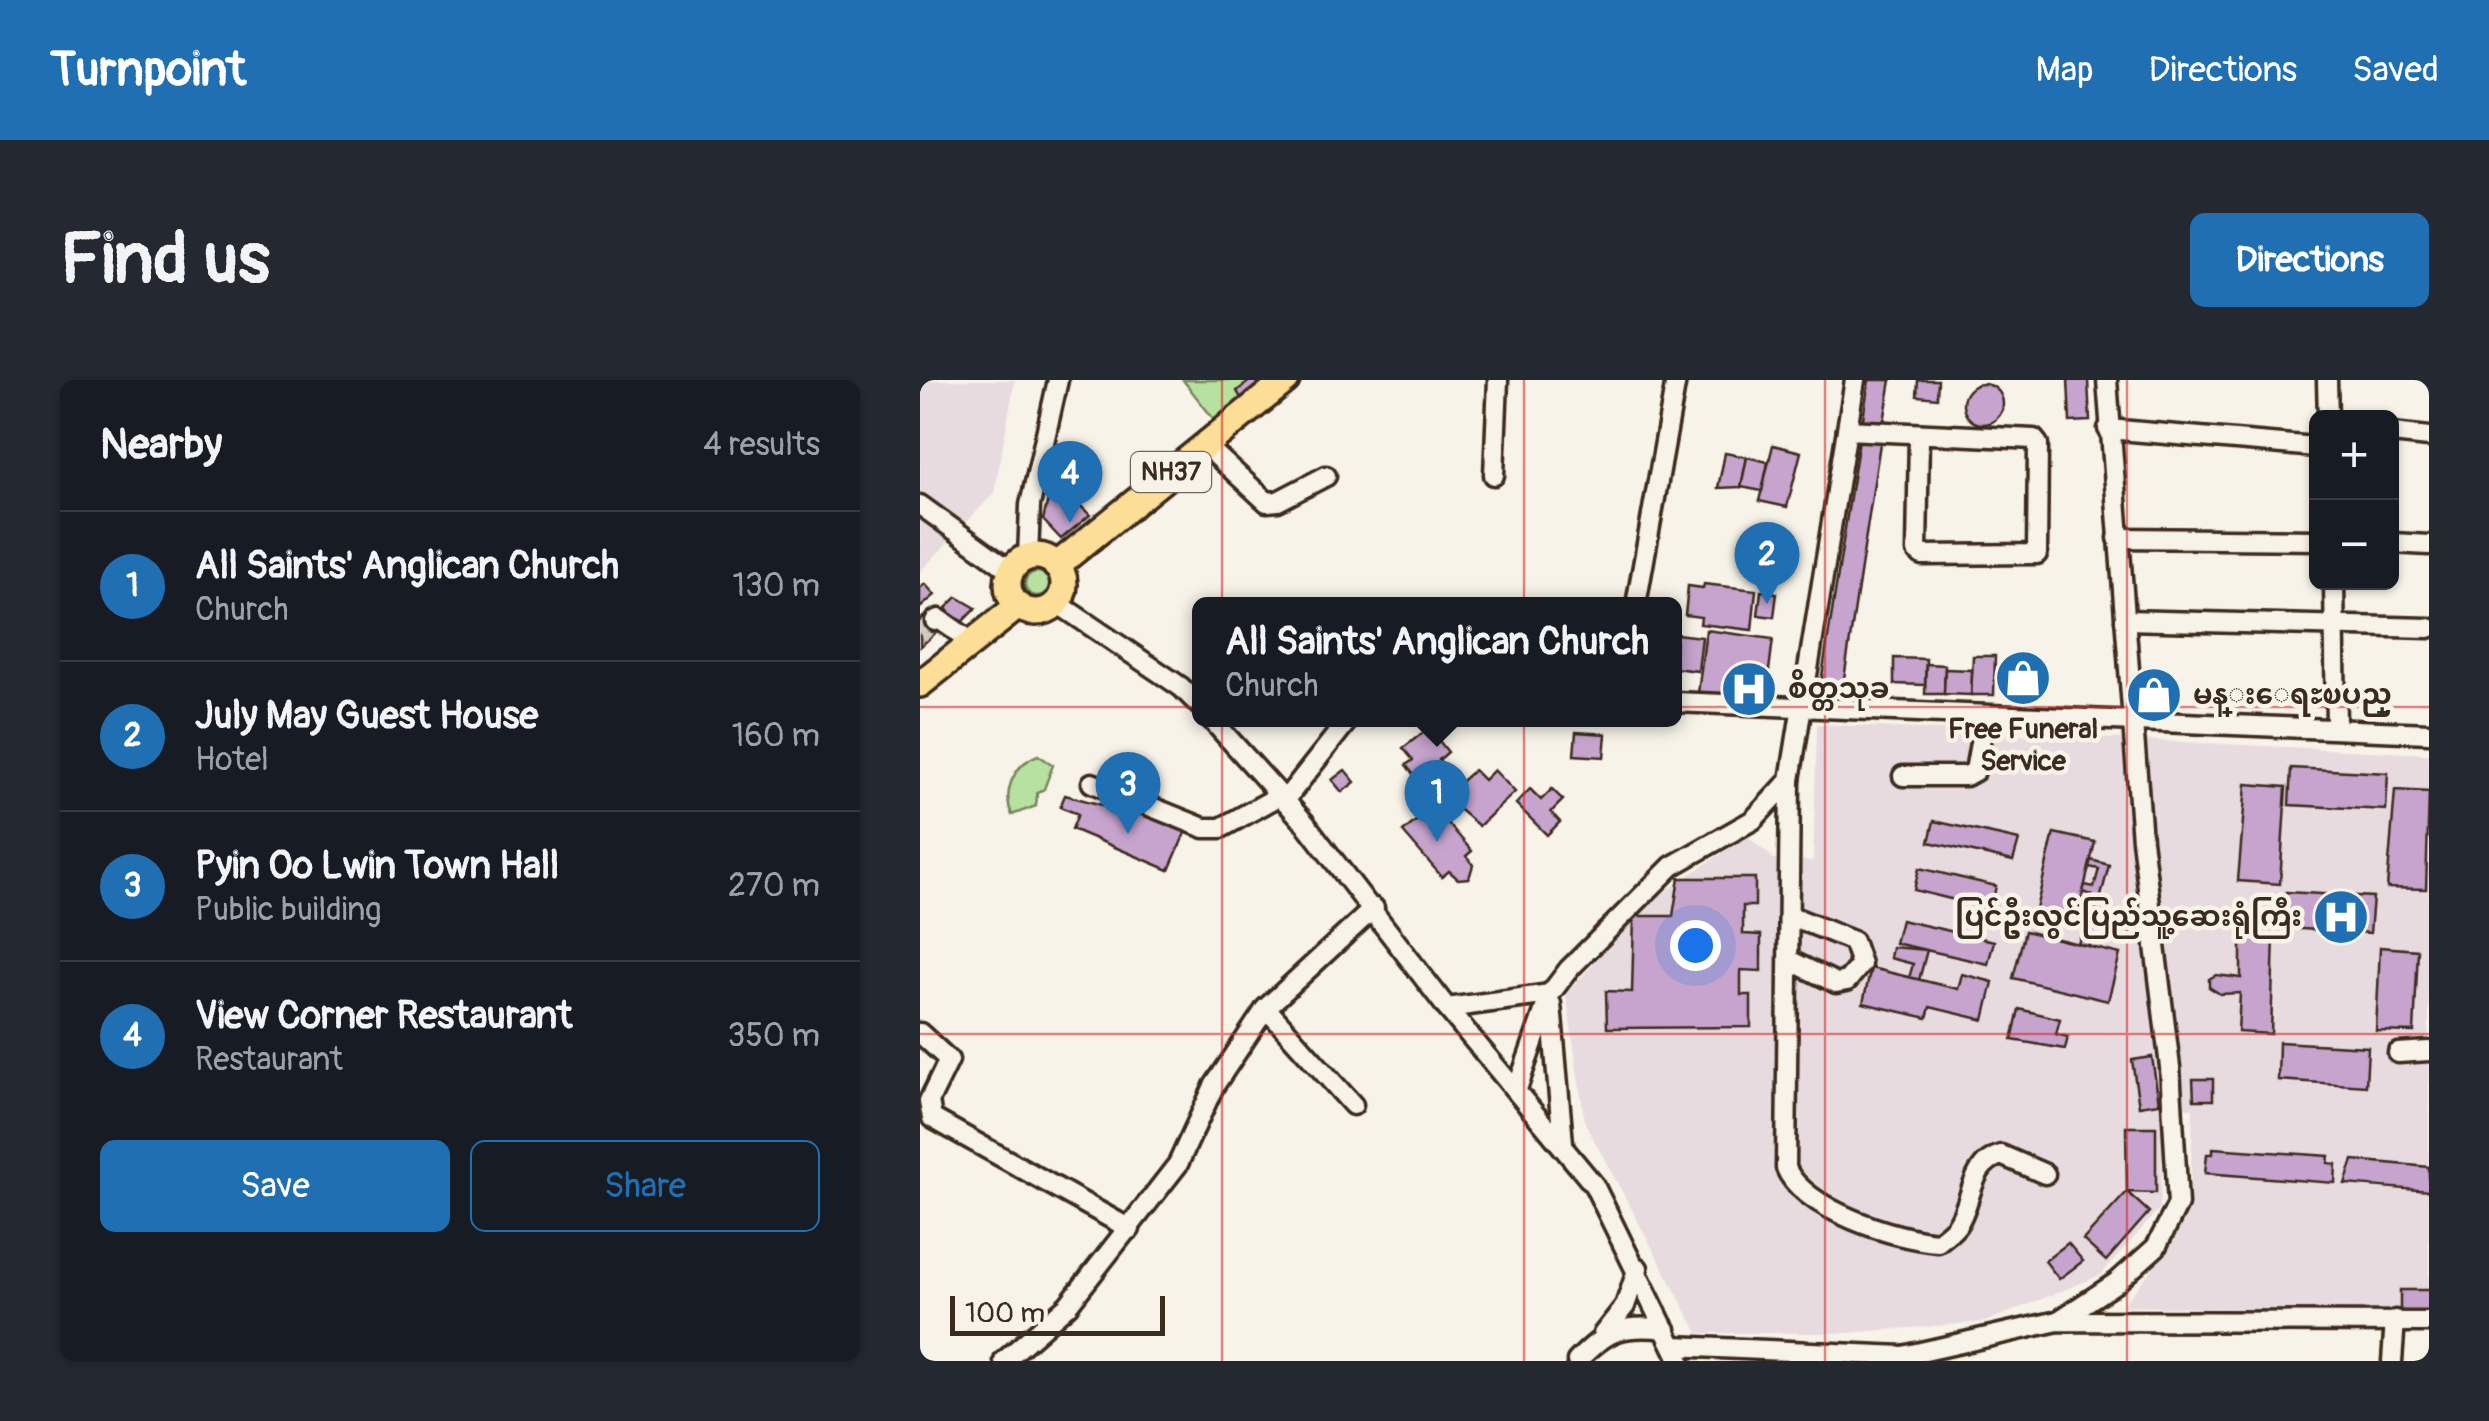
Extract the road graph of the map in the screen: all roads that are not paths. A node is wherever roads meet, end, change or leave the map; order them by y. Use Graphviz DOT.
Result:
graph roads {
  1 [pos="1058,380"];
  2 [pos="1286,380"];
  3 [pos="1498,380"];
  4 [pos="1676,380"];
  5 [pos="1855,380"];
  6 [pos="2107,380"];
  7 [pos="2326,380"];
  8 [pos="2328,410"];
  9 [pos="2108,428"];
  10 [pos="1847,430"];
  11 [pos="1919,434"];
  12 [pos="2399,434"];
  13 [pos="2429,437"];
  14 [pos="1205,445"];
  15 [pos="2309,445"];
  16 [pos="1326,476"];
  17 [pos="1494,476"];
  18 [pos="920,505"];
  19 [pos="2118,538"];
  20 [pos="2309,540"];
  21 [pos="2399,543"];
  22 [pos="2429,545"];
  23 [pos="1020,564"];
  24 [pos="1056,566"];
  25 [pos="2334,590"];
  26 [pos="1637,597"];
  27 [pos="1057,603"];
  28 [pos="1018,606"];
  29 [pos="2125,620"];
  30 [pos="935,621"];
  31 [pos="2335,625"];
  32 [pos="2429,628"];
  33 [pos="972,642"];
  34 [pos="920,684"];
  35 [pos="1190,688"];
  36 [pos="1682,702"];
  37 [pos="1802,710"];
  38 [pos="1985,715"];
  39 [pos="2135,719"];
  40 [pos="2336,726"];
  41 [pos="1218,727"];
  42 [pos="1342,727"];
  43 [pos="2429,733"];
  44 [pos="1902,776"];
  45 [pos="1790,780"];
  46 [pos="1092,783"];
  47 [pos="1283,798"];
  48 [pos="1374,908"];
  49 [pos="1790,916"];
  50 [pos="1791,961"];
  51 [pos="1550,994"];
  52 [pos="1266,1008"];
  53 [pos="1447,1008"];
  54 [pos="920,1034"];
  55 [pos="2429,1051"];
  56 [pos="2398,1053"];
  57 [pos="1517,1089"];
  58 [pos="1353,1105"];
  59 [pos="1563,1144"];
  60 [pos="2045,1174"];
  61 [pos="1130,1229"];
  62 [pos="1638,1268"];
  63 [pos="2395,1320"];
  64 [pos="2058,1321"];
  65 [pos="2429,1322"];
  66 [pos="1604,1334"];
  67 [pos="1673,1346"];
  68 [pos="1004,1361"];
  69 [pos="1577,1361"];
  70 [pos="2392,1361"];
  1 -- 23 [label="street"];
  2 -- 14 [label="highway, NH37"];
  3 -- 17 [label="street"];
  4 -- 26 [label="street"];
  5 -- 10 [label="street"];
  6 -- 9 [label="street"];
  7 -- 8 [label="street"];
  9 -- 15 [label="street"];
  9 -- 19 [label="street"];
  10 -- 11 [label="street"];
  10 -- 37 [label="street"];
  11 -- 11 [label="street"];
  12 -- 13 [label="street"];
  14 -- 16 [label="street"];
  14 -- 24 [label="highway, NH37"];
  18 -- 23 [label="street"];
  19 -- 20 [label="street"];
  19 -- 29 [label="street"];
  21 -- 22 [label="street"];
  23 -- 24 [label="highway"];
  23 -- 28 [label="highway"];
  24 -- 27 [label="highway"];
  25 -- 31 [label="street"];
  27 -- 28 [label="highway"];
  27 -- 35 [label="street"];
  28 -- 33 [label="highway"];
  29 -- 31 [label="street"];
  29 -- 39 [label="street"];
  30 -- 33 [label="street"];
  31 -- 32 [label="street"];
  31 -- 40 [label="street"];
  33 -- 34 [label="highway"];
  36 -- 37 [label="street"];
  37 -- 38 [label="street"];
  37 -- 45 [label="street"];
  38 -- 39 [label="street"];
  38 -- 44 [label="street"];
  39 -- 40 [label="street"];
  39 -- 64 [label="street"];
  40 -- 43 [label="street"];
  41 -- 47 [label="street"];
  42 -- 47 [label="street"];
  45 -- 49 [label="street"];
  45 -- 51 [label="street"];
  46 -- 47 [label="street"];
  47 -- 48 [label="street"];
  48 -- 52 [label="street"];
  48 -- 53 [label="street"];
  49 -- 50 [label="street"];
  49 -- 50 [label="street"];
  50 -- 60 [label="street"];
  51 -- 53 [label="street"];
  51 -- 57 [label="street"];
  51 -- 59 [label="street"];
  52 -- 58 [label="street"];
  52 -- 61 [label="street"];
  53 -- 57 [label="street"];
  54 -- 61 [label="street"];
  55 -- 56 [label="street"];
  57 -- 59 [label="street"];
  59 -- 62 [label="street"];
  61 -- 68 [label="street"];
  62 -- 66 [label="street"];
  62 -- 67 [label="street"];
  63 -- 64 [label="street"];
  63 -- 65 [label="street"];
  63 -- 70 [label="street"];
  64 -- 67 [label="street"];
  66 -- 67 [label="street"];
  66 -- 69 [label="street"];
}
